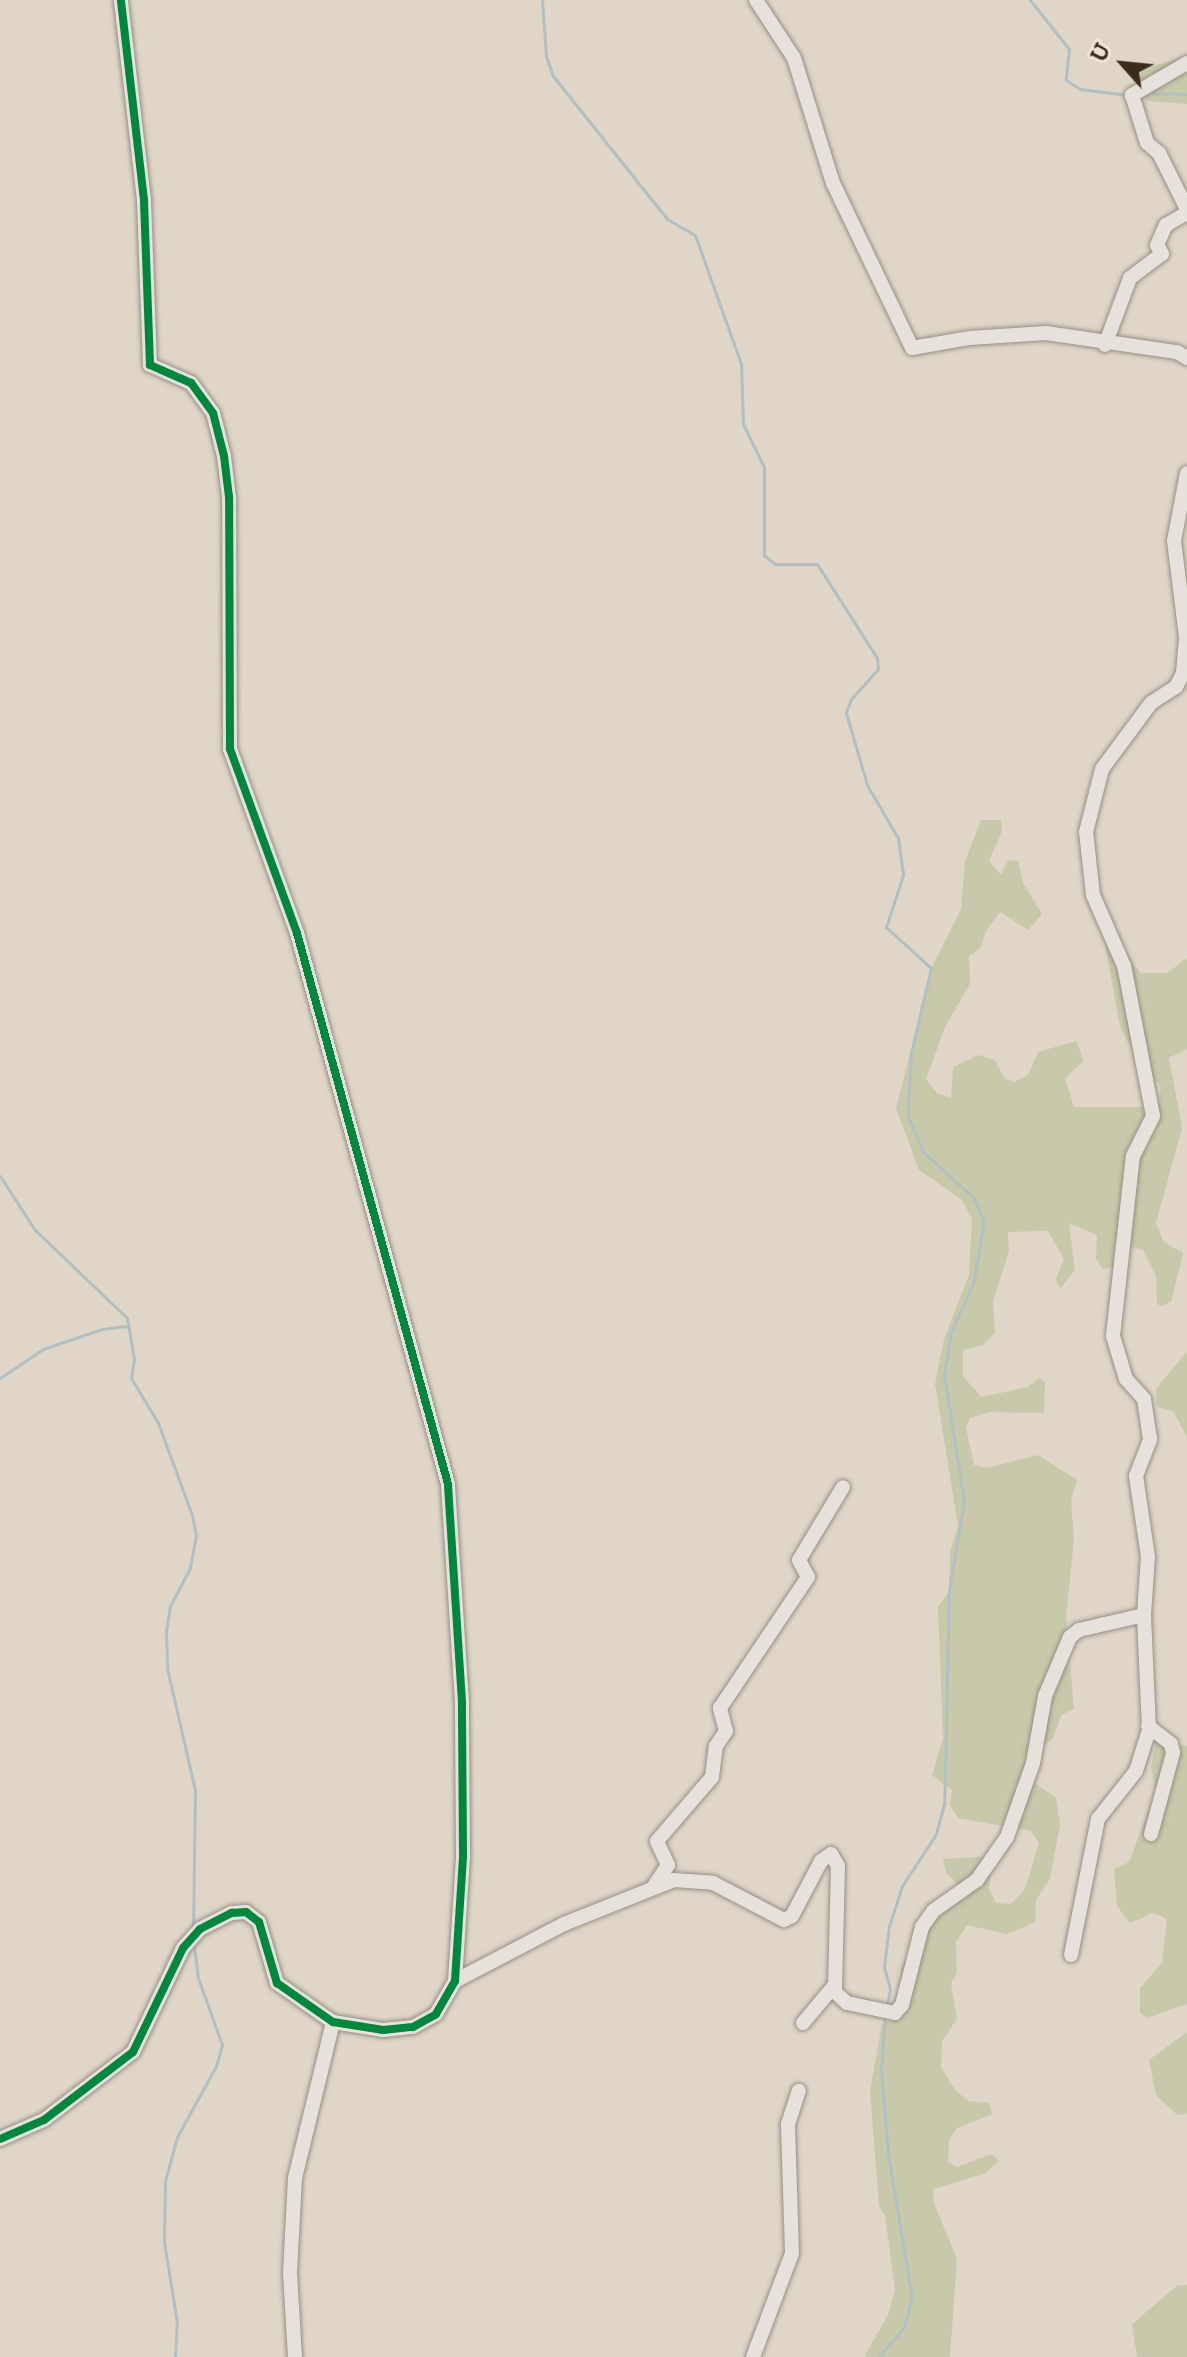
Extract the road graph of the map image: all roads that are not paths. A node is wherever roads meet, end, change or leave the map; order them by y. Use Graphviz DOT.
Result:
graph roads {
  1 [pos="121,0"];
  2 [pos="756,0"];
  3 [pos="1187,63"];
  4 [pos="1187,211"];
  5 [pos="1105,345"];
  6 [pos="1187,358"];
  7 [pos="1187,473"];
  8 [pos="843,1487"];
  9 [pos="1144,1615"];
  10 [pos="1148,1726"];
  11 [pos="1151,1834"];
  12 [pos="654,1886"];
  13 [pos="1071,1955"];
  14 [pos="455,1981"];
  15 [pos="833,1987"];
  16 [pos="333,2022"];
  17 [pos="803,2023"];
  18 [pos="799,2091"];
  19 [pos="0,2139"];
  20 [pos="295,2357"];
  21 [pos="753,2357"];
  1 -- 14 [label="street"];
  2 -- 5 [label="street"];
  3 -- 4 [label="street"];
  4 -- 5 [label="street"];
  5 -- 6 [label="street"];
  7 -- 9 [label="street"];
  8 -- 12 [label="street"];
  9 -- 10 [label="street"];
  9 -- 15 [label="street"];
  10 -- 11 [label="street"];
  10 -- 13 [label="street"];
  12 -- 14 [label="street"];
  12 -- 15 [label="street"];
  14 -- 16 [label="street"];
  15 -- 17 [label="street"];
  16 -- 19 [label="street"];
  16 -- 20 [label="street"];
  18 -- 21 [label="street"];
}
